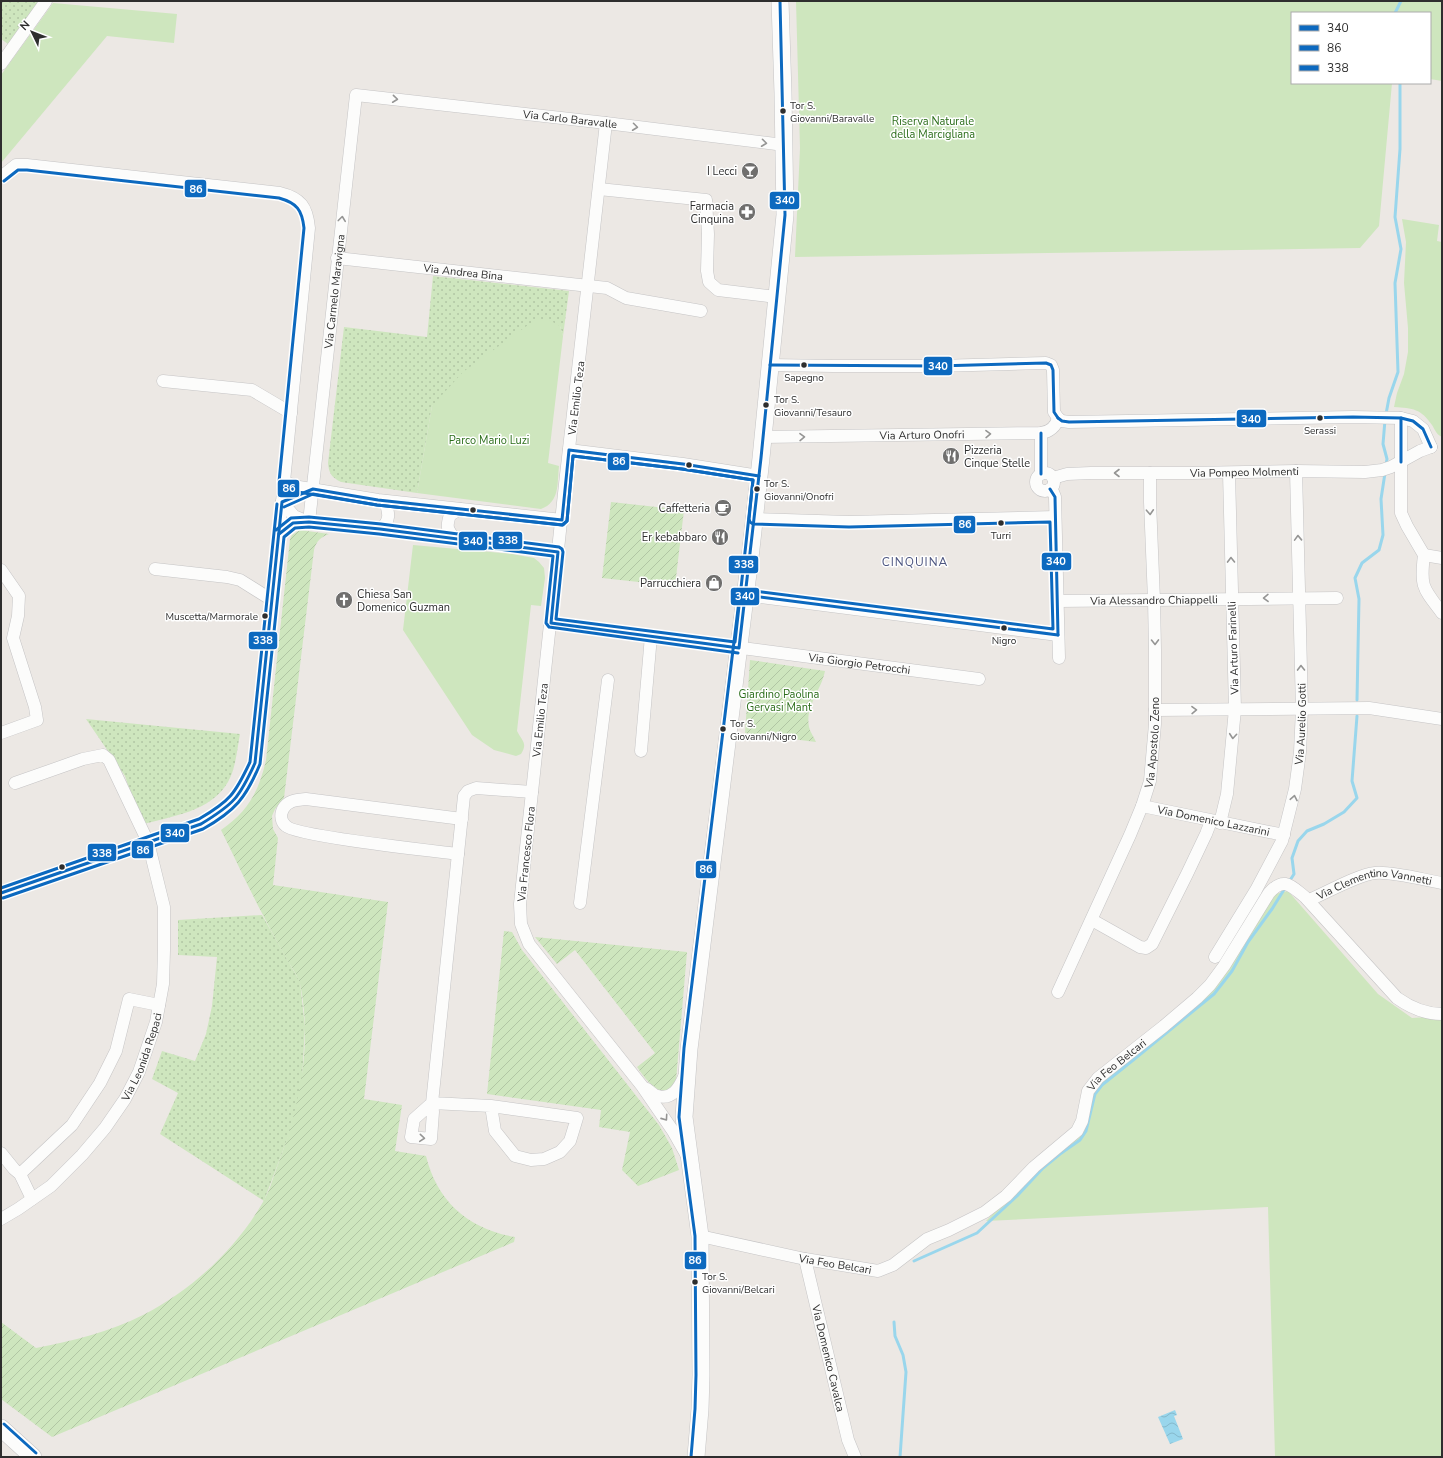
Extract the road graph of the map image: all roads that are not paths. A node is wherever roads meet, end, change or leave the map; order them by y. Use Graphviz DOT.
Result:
graph roads {
  1 [pos="46,1"];
  2 [pos="780,1"];
  3 [pos="2,61"];
  4 [pos="356,95"];
  5 [pos="606,123"];
  6 [pos="784,145"];
  7 [pos="1,177"];
  8 [pos="599,189"];
  9 [pos="337,258"];
  10 [pos="588,286"];
  11 [pos="776,297"];
  12 [pos="701,311"];
  13 [pos="770,365"];
  14 [pos="163,381"];
  15 [pos="290,413"];
  16 [pos="1058,418"];
  17 [pos="1396,418"];
  18 [pos="1041,433"];
  19 [pos="763,437"];
  20 [pos="1436,447"];
  21 [pos="570,450"];
  22 [pos="1401,462"];
  23 [pos="1296,471"];
  24 [pos="1150,473"];
  25 [pos="1229,473"];
  26 [pos="759,476"];
  27 [pos="284,482"];
  28 [pos="1051,484"];
  29 [pos="313,489"];
  30 [pos="385,501"];
  31 [pos="282,502"];
  32 [pos="460,509"];
  33 [pos="1055,517"];
  34 [pos="754,519"];
  35 [pos="562,520"];
  36 [pos="309,522"];
  37 [pos="380,529"];
  38 [pos="279,534"];
  39 [pos="455,539"];
  40 [pos="558,552"];
  41 [pos="1424,555"];
  42 [pos="1442,558"];
  43 [pos="155,569"];
  44 [pos="1,570"];
  45 [pos="745,595"];
  46 [pos="1299,598"];
  47 [pos="1337,598"];
  48 [pos="1232,599"];
  49 [pos="272,600"];
  50 [pos="1154,600"];
  51 [pos="1058,601"];
  52 [pos="1442,613"];
  53 [pos="551,623"];
  54 [pos="1058,635"];
  55 [pos="651,636"];
  56 [pos="739,648"];
  57 [pos="1058,658"];
  58 [pos="979,679"];
  59 [pos="608,680"];
  60 [pos="1235,709"];
  61 [pos="1302,709"];
  62 [pos="1155,710"];
  63 [pos="1442,719"];
  64 [pos="1,733"];
  65 [pos="641,751"];
  66 [pos="15,783"];
  67 [pos="532,792"];
  68 [pos="1142,806"];
  69 [pos="462,819"];
  70 [pos="1215,822"];
  71 [pos="1284,835"];
  72 [pos="148,842"];
  73 [pos="458,854"];
  74 [pos="1442,883"];
  75 [pos="1,893"];
  76 [pos="1262,893"];
  77 [pos="1308,900"];
  78 [pos="580,903"];
  79 [pos="1092,920"];
  80 [pos="1215,957"];
  81 [pos="1058,992"];
  82 [pos="159,1005"];
  83 [pos="1442,1014"];
  84 [pos="687,1071"];
  85 [pos="642,1086"];
  86 [pos="491,1106"];
  87 [pos="1,1153"];
  88 [pos="690,1161"];
  89 [pos="20,1174"];
  90 [pos="32,1200"];
  91 [pos="1,1219"];
  92 [pos="700,1236"];
  93 [pos="805,1259"];
  94 [pos="1,1428"];
  95 [pos="33,1457"];
  96 [pos="696,1457"];
  97 [pos="855,1457"];
  1 -- 3 [label="street"];
  2 -- 6 [label="street"];
  4 -- 5 [label="street, Via Carlo Baravalle, one-way"];
  9 -- 4 [label="street, Via Carmelo Maravigna, one-way"];
  5 -- 6 [label="street, Via Carlo Baravalle, one-way"];
  5 -- 8 [label="street, Via Emilio Teza"];
  6 -- 11 [label="street"];
  7 -- 15 [label="street"];
  8 -- 10 [label="street, Via Emilio Teza"];
  8 -- 11 [label="street"];
  9 -- 10 [label="street, Via Andrea Bina"];
  9 -- 29 [label="street, Via Carmelo Maravigna"];
  10 -- 12 [label="street, Via Andrea Bina"];
  10 -- 21 [label="street, Via Emilio Teza"];
  11 -- 13 [label="street"];
  13 -- 16 [label="street"];
  13 -- 19 [label="street"];
  14 -- 15 [label="street"];
  15 -- 27 [label="street"];
  16 -- 17 [label="street"];
  16 -- 18 [label="street"];
  17 -- 20 [label="street"];
  17 -- 22 [label="street"];
  19 -- 18 [label="street, Via Arturo Onofri, one-way"];
  18 -- 28 [label="street"];
  19 -- 26 [label="street"];
  20 -- 22 [label="street, Via Pompeo Molmenti"];
  21 -- 26 [label="street"];
  21 -- 35 [label="street, Via Emilio Teza"];
  22 -- 23 [label="street, Via Pompeo Molmenti"];
  22 -- 41 [label="street"];
  23 -- 25 [label="street, Via Pompeo Molmenti"];
  46 -- 23 [label="street, Via Aurelio Gotti, one-way"];
  24 -- 25 [label="street, Via Pompeo Molmenti"];
  24 -- 28 [label="street, Via Pompeo Molmenti, one-way"];
  24 -- 50 [label="street, Via Apostolo Zeno, one-way"];
  48 -- 25 [label="street, Via Arturo Farinelli, one-way"];
  26 -- 34 [label="street"];
  27 -- 29 [label="street"];
  27 -- 31 [label="street"];
  28 -- 33 [label="street"];
  29 -- 30 [label="street"];
  29 -- 31 [label="street"];
  29 -- 36 [label="street, Via Carmelo Maravigna"];
  30 -- 32 [label="street"];
  30 -- 37 [label="street"];
  31 -- 36 [label="street"];
  31 -- 38 [label="street"];
  32 -- 35 [label="street"];
  32 -- 39 [label="street"];
  33 -- 34 [label="street"];
  33 -- 51 [label="street"];
  34 -- 45 [label="street"];
  35 -- 40 [label="street, Via Emilio Teza"];
  36 -- 37 [label="street"];
  36 -- 38 [label="street"];
  37 -- 39 [label="street"];
  38 -- 49 [label="street"];
  39 -- 40 [label="street"];
  40 -- 53 [label="street, Via Emilio Teza"];
  41 -- 42 [label="street"];
  41 -- 52 [label="street"];
  43 -- 49 [label="street"];
  44 -- 64 [label="street"];
  45 -- 54 [label="street"];
  45 -- 56 [label="street"];
  46 -- 47 [label="street, Via Alessandro Chiappelli"];
  46 -- 48 [label="street, Via Alessandro Chiappelli, one-way"];
  61 -- 46 [label="street, Via Aurelio Gotti, one-way"];
  48 -- 50 [label="street, Via Alessandro Chiappelli"];
  48 -- 60 [label="street, Via Arturo Farinelli"];
  49 -- 72 [label="street"];
  50 -- 51 [label="street, Via Alessandro Chiappelli"];
  50 -- 62 [label="street, Via Apostolo Zeno, one-way"];
  51 -- 54 [label="street"];
  53 -- 55 [label="street, Via Giorgio Petrocchi"];
  53 -- 67 [label="street, Via Emilio Teza"];
  54 -- 57 [label="street"];
  55 -- 56 [label="street, Via Giorgio Petrocchi"];
  55 -- 65 [label="street"];
  56 -- 58 [label="street, Via Giorgio Petrocchi"];
  56 -- 84 [label="street"];
  59 -- 78 [label="street"];
  60 -- 61 [label="street"];
  62 -- 60 [label="street, one-way"];
  60 -- 70 [label="street, Via Arturo Farinelli, one-way"];
  61 -- 63 [label="street"];
  71 -- 61 [label="street, Via Aurelio Gotti, one-way"];
  62 -- 68 [label="street, Via Apostolo Zeno"];
  66 -- 72 [label="street, Via Leonida Repaci"];
  67 -- 69 [label="street, Via Francesco Flora"];
  67 -- 85 [label="street, Via Francesco Flora"];
  68 -- 70 [label="street, Via Domenico Lazzarini"];
  68 -- 79 [label="street, Via Apostolo Zeno"];
  69 -- 73 [label="street, Via Francesco Flora"];
  69 -- 73 [label="street"];
  70 -- 71 [label="street, Via Domenico Lazzarini"];
  70 -- 79 [label="street, Via Arturo Farinelli"];
  71 -- 76 [label="street, Via Aurelio Gotti"];
  72 -- 75 [label="street"];
  72 -- 82 [label="street, Via Leonida Repaci"];
  73 -- 86 [label="street, Via Francesco Flora"];
  74 -- 77 [label="street, Via Clementino Vannetti"];
  76 -- 77 [label="street, Via Feo Belcari"];
  76 -- 80 [label="street, Via Aurelio Gotti"];
  76 -- 93 [label="street, Via Feo Belcari"];
  77 -- 83 [label="street, Via Feo Belcari"];
  79 -- 81 [label="street, Via Apostolo Zeno"];
  82 -- 89 [label="street"];
  82 -- 90 [label="street, Via Leonida Repaci"];
  84 -- 85 [label="street, Via Francesco Flora"];
  84 -- 88 [label="street"];
  85 -- 88 [label="street, Via Francesco Flora, one-way"];
  86 -- 86 [label="street"];
  87 -- 89 [label="street"];
  88 -- 92 [label="street"];
  89 -- 90 [label="street"];
  90 -- 91 [label="street, Via Leonida Repaci"];
  92 -- 93 [label="street, Via Feo Belcari"];
  92 -- 96 [label="street"];
  93 -- 97 [label="street, Via Domenico Cavalca"];
  94 -- 95 [label="street"];
}
